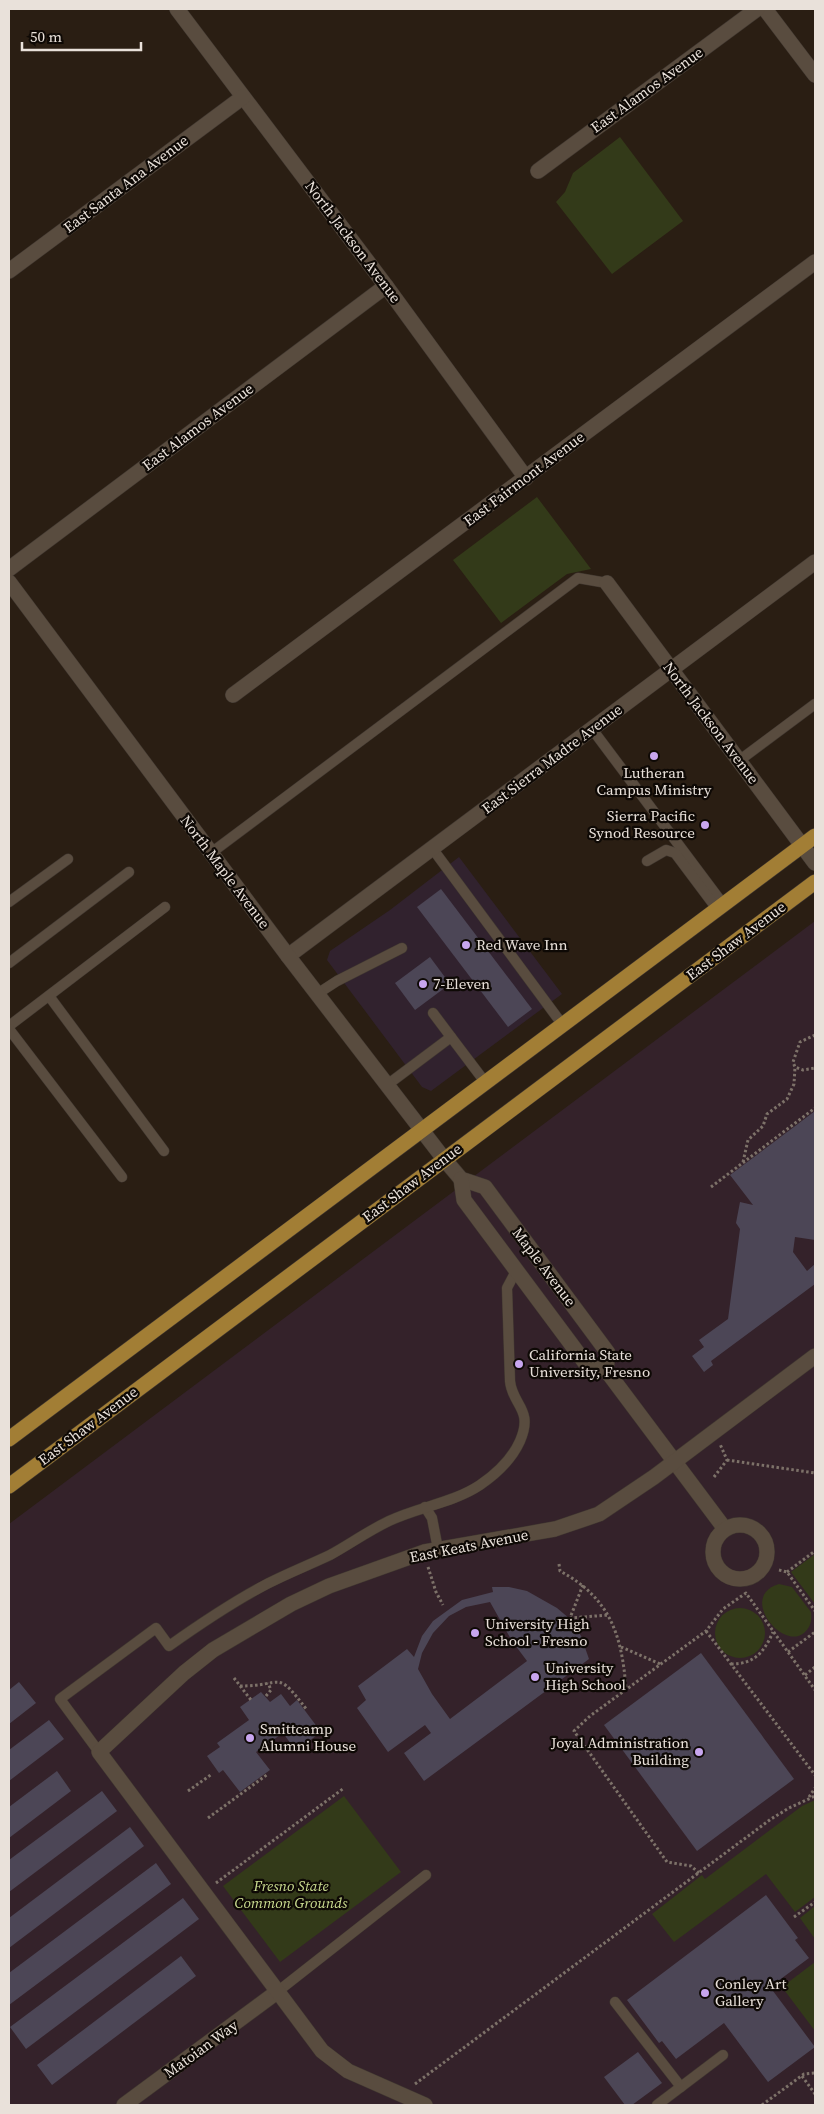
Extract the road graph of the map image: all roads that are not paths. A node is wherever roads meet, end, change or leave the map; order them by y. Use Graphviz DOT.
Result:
graph roads {
  1 [pos="177,9"];
  2 [pos="757,9"];
  3 [pos="765,9"];
  4 [pos="815,75"];
  5 [pos="243,97"];
  6 [pos="538,171"];
  7 [pos="815,262"];
  8 [pos="9,271"];
  9 [pos="386,286"];
  10 [pos="526,478"];
  11 [pos="815,562"];
  12 [pos="9,569"];
  13 [pos="9,582"];
  14 [pos="607,583"];
  15 [pos="672,670"];
  16 [pos="233,695"];
  17 [pos="815,704"];
  18 [pos="592,729"];
  19 [pos="740,760"];
  20 [pos="815,836"];
  21 [pos="802,845"];
  22 [pos="432,848"];
  23 [pos="211,853"];
  24 [pos="68,859"];
  25 [pos="647,861"];
  26 [pos="815,863"];
  27 [pos="129,872"];
  28 [pos="815,882"];
  29 [pos="9,902"];
  30 [pos="165,906"];
  31 [pos="720,907"];
  32 [pos="402,948"];
  33 [pos="288,956"];
  34 [pos="9,963"];
  35 [pos="317,994"];
  36 [pos="49,996"];
  37 [pos="432,1013"];
  38 [pos="562,1024"];
  39 [pos="9,1027"];
  40 [pos="451,1037"];
  41 [pos="485,1082"];
  42 [pos="387,1085"];
  43 [pos="421,1129"];
  44 [pos="164,1151"];
  45 [pos="444,1159"];
  46 [pos="122,1177"];
  47 [pos="461,1178"];
  48 [pos="516,1271"];
  49 [pos="815,1356"];
  50 [pos="606,1370"];
  51 [pos="9,1438"];
  52 [pos="673,1462"];
  53 [pos="9,1486"];
  54 [pos="425,1507"];
  55 [pos="725,1529"];
  56 [pos="438,1549"];
  57 [pos="98,1752"];
  58 [pos="426,1875"];
  59 [pos="277,1992"];
  60 [pos="616,2002"];
  61 [pos="723,2055"];
  62 [pos="681,2087"];
  63 [pos="124,2105"];
  64 [pos="425,2105"];
  65 [pos="657,2105"];
  1 -- 5 [label="street, North Jackson Avenue"];
  2 -- 6 [label="street, East Alamos Avenue"];
  3 -- 4 [label="street"];
  5 -- 8 [label="street, East Santa Ana Avenue"];
  5 -- 9 [label="street, North Jackson Avenue"];
  7 -- 10 [label="street, East Fairmont Avenue"];
  9 -- 10 [label="street, North Jackson Avenue"];
  9 -- 12 [label="street, East Alamos Avenue"];
  10 -- 16 [label="street, East Fairmont Avenue"];
  11 -- 15 [label="street, East Sierra Madre Avenue"];
  13 -- 23 [label="street, North Maple Avenue"];
  14 -- 15 [label="street, North Jackson Avenue"];
  14 -- 23 [label="lane"];
  15 -- 18 [label="street, East Sierra Madre Avenue"];
  15 -- 19 [label="street, North Jackson Avenue"];
  17 -- 19 [label="lane"];
  18 -- 22 [label="street, East Sierra Madre Avenue"];
  18 -- 31 [label="lane"];
  19 -- 21 [label="street, North Jackson Avenue"];
  20 -- 21 [label="main road"];
  21 -- 26 [label="street, North Jackson Avenue"];
  21 -- 31 [label="main road"];
  22 -- 33 [label="street, East Sierra Madre Avenue"];
  22 -- 38 [label="lane"];
  23 -- 33 [label="street, North Maple Avenue"];
  24 -- 29 [label="lane"];
  25 -- 31 [label="lane"];
  27 -- 34 [label="lane"];
  28 -- 45 [label="main road, East Shaw Avenue"];
  30 -- 36 [label="lane"];
  31 -- 38 [label="main road"];
  32 -- 35 [label="lane"];
  33 -- 35 [label="street, North Maple Avenue"];
  35 -- 42 [label="street, North Maple Avenue"];
  36 -- 39 [label="lane"];
  36 -- 44 [label="lane"];
  37 -- 40 [label="lane"];
  38 -- 41 [label="main road"];
  39 -- 46 [label="lane"];
  40 -- 41 [label="lane"];
  40 -- 42 [label="lane"];
  41 -- 43 [label="main road"];
  42 -- 43 [label="street, North Maple Avenue"];
  43 -- 45 [label="street, North Maple Avenue"];
  43 -- 51 [label="main road"];
  45 -- 47 [label="street, Maple Avenue"];
  45 -- 53 [label="main road, East Shaw Avenue"];
  47 -- 48 [label="street, Maple Avenue"];
  47 -- 50 [label="street, Maple Avenue"];
  48 -- 50 [label="street, Maple Avenue"];
  48 -- 54 [label="lane"];
  49 -- 52 [label="street, East Keats Avenue"];
  50 -- 52 [label="street, Maple Avenue"];
  52 -- 55 [label="street, Maple Avenue"];
  52 -- 56 [label="street, East Keats Avenue"];
  54 -- 56 [label="lane"];
  54 -- 57 [label="lane"];
  56 -- 57 [label="street, East Keats Avenue"];
  57 -- 59 [label="street"];
  58 -- 59 [label="lane"];
  59 -- 63 [label="street, Matoian Way"];
  59 -- 64 [label="street"];
  60 -- 62 [label="lane"];
  61 -- 62 [label="lane"];
  62 -- 65 [label="lane"];
}
